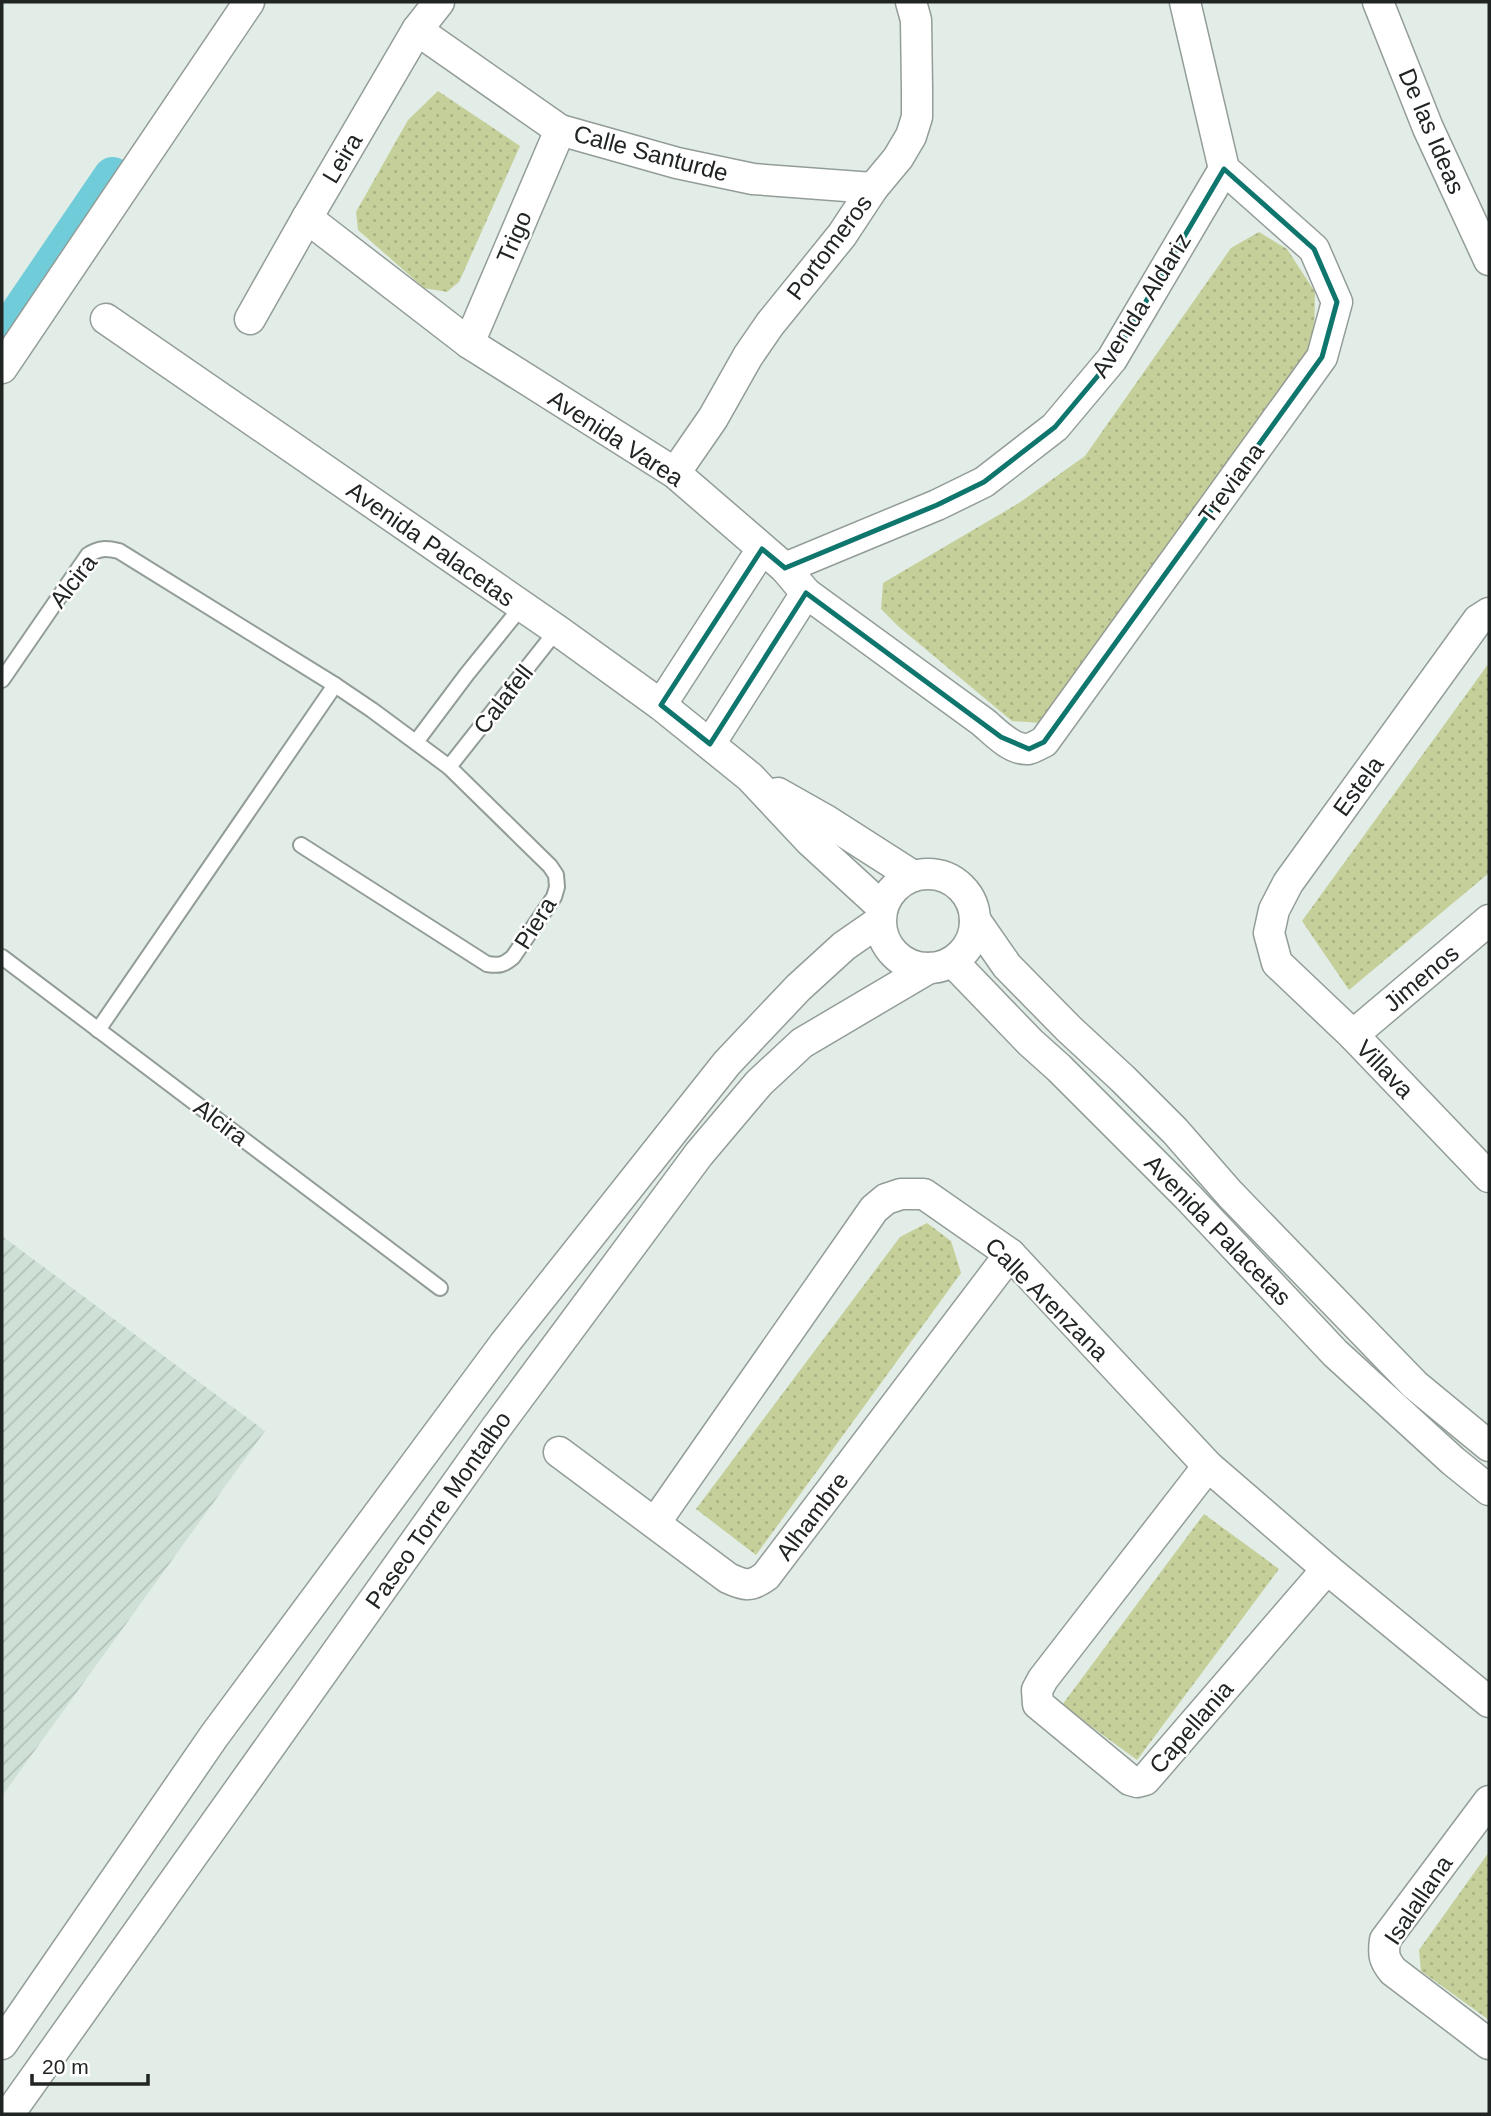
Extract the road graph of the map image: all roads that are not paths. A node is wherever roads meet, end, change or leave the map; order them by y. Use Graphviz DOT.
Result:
graph roads {
  1 [pos="249,2"];
  2 [pos="439,2"];
  3 [pos="911,2"];
  4 [pos="1185,2"];
  5 [pos="1378,2"];
  6 [pos="417,30"];
  7 [pos="561,130"];
  8 [pos="1224,169"];
  9 [pos="873,188"];
  10 [pos="307,218"];
  11 [pos="1489,260"];
  12 [pos="250,318"];
  13 [pos="106,319"];
  14 [pos="468,343"];
  15 [pos="2,368"];
  16 [pos="675,473"];
  17 [pos="762,549"];
  18 [pos="785,568"];
  19 [pos="806,593"];
  20 [pos="522,606"];
  21 [pos="1484,616"];
  22 [pos="557,630"];
  23 [pos="2,680"];
  24 [pos="335,685"];
  25 [pos="661,705"];
  26 [pos="983,722"];
  27 [pos="416,741"];
  28 [pos="710,744"];
  29 [pos="449,767"];
  30 [pos="750,777"];
  31 [pos="301,845"];
  32 [pos="913,876"];
  33 [pos="881,914"];
  34 [pos="975,920"];
  35 [pos="1489,920"];
  36 [pos="2,957"];
  37 [pos="1277,963"];
  38 [pos="941,965"];
  39 [pos="98,1030"];
  40 [pos="1353,1035"];
  41 [pos="1489,1177"];
  42 [pos="1010,1254"];
  43 [pos="440,1288"];
  44 [pos="1489,1446"];
  45 [pos="559,1452"];
  46 [pos="1208,1466"];
  47 [pos="1489,1490"];
  48 [pos="655,1523"];
  49 [pos="1327,1569"];
  50 [pos="1489,1702"];
  51 [pos="1489,1801"];
  52 [pos="1489,2043"];
  53 [pos="2,2045"];
  54 [pos="9,2114"];
  1 -- 15 [label="street"];
  2 -- 6 [label="street, Leira"];
  3 -- 9 [label="street, Portomeros"];
  4 -- 8 [label="street"];
  5 -- 11 [label="street, De las Ideas"];
  6 -- 7 [label="street, Calle Santurde"];
  6 -- 10 [label="street, Leira"];
  7 -- 9 [label="street, Calle Santurde"];
  7 -- 14 [label="street, Trigo"];
  8 -- 18 [label="street, Avenida Aldariz"];
  8 -- 26 [label="street, Treviana"];
  9 -- 16 [label="street, Portomeros"];
  10 -- 12 [label="street, Leira"];
  10 -- 14 [label="street, Avenida Varea"];
  13 -- 20 [label="street, Avenida Palacetas"];
  14 -- 16 [label="street, Avenida Varea"];
  16 -- 17 [label="street, Avenida Varea"];
  17 -- 18 [label="street, Avenida Varea"];
  17 -- 25 [label="street"];
  18 -- 19 [label="street, Avenida Varea"];
  19 -- 26 [label="street, Avenida Varea"];
  19 -- 28 [label="street"];
  20 -- 22 [label="street, Avenida Palacetas"];
  20 -- 27 [label="lane, Calafell"];
  21 -- 37 [label="street, Estela"];
  22 -- 25 [label="street, Avenida Palacetas"];
  22 -- 29 [label="lane, Calafell"];
  23 -- 24 [label="lane, Alcira"];
  24 -- 27 [label="lane, Alcira"];
  24 -- 39 [label="lane"];
  25 -- 28 [label="street, Avenida Palacetas"];
  27 -- 29 [label="lane, Piera"];
  28 -- 30 [label="street, Avenida Palacetas"];
  29 -- 31 [label="lane, Piera"];
  30 -- 32 [label="street, Avenida Palacetas"];
  30 -- 33 [label="street, Avenida Palacetas"];
  32 -- 33 [label="street"];
  32 -- 34 [label="street"];
  33 -- 38 [label="street"];
  33 -- 53 [label="street, Paseo Torre Montalbo"];
  34 -- 38 [label="street"];
  34 -- 44 [label="street, Avenida Palacetas"];
  35 -- 40 [label="street, Jimenos"];
  36 -- 39 [label="lane, Alcira"];
  37 -- 40 [label="street, Villava"];
  38 -- 47 [label="street, Avenida Palacetas"];
  38 -- 54 [label="street, Paseo Torre Montalbo"];
  39 -- 43 [label="lane, Alcira"];
  40 -- 41 [label="street, Villava"];
  42 -- 46 [label="street, Calle Arenzana"];
  42 -- 48 [label="street, Alhambre"];
  42 -- 48 [label="street, Calle Arenzana"];
  45 -- 48 [label="street, Alhambre"];
  46 -- 49 [label="street, Calle Arenzana"];
  46 -- 49 [label="street, Capellania"];
  49 -- 50 [label="street, Calle Arenzana"];
  51 -- 52 [label="street, Isalallana"];
}
